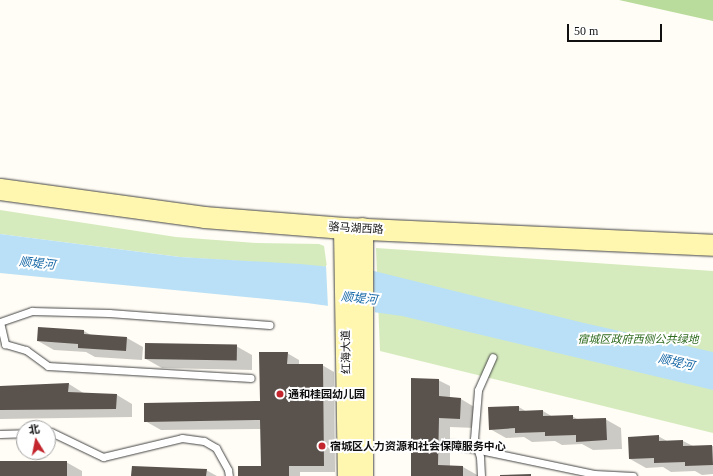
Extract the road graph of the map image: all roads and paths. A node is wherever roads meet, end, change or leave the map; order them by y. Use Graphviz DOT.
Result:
graph roads {
  1 [pos="0,189"];
  2 [pos="353,228"];
  3 [pos="713,245"];
  4 [pos="0,322"];
  5 [pos="270,325"];
  6 [pos="354,348"];
  7 [pos="493,357"];
  8 [pos="251,378"];
  9 [pos="16,433"];
  10 [pos="0,434"];
  11 [pos="56,434"];
  12 [pos="451,444"];
  13 [pos="478,449"];
  14 [pos="229,476"];
  15 [pos="348,476"];
  16 [pos="362,476"];
  17 [pos="481,476"];
  18 [pos="633,476"];
  1 -- 2 [label="street, 骆马湖西路"];
  2 -- 3 [label="street, 骆马湖西路"];
  2 -- 6 [label="street"];
  4 -- 5 [label="lane"];
  4 -- 8 [label="lane"];
  6 -- 15 [label="street, 红海大道"];
  6 -- 16 [label="street, 红海大道"];
  7 -- 13 [label="lane"];
  9 -- 10 [label="lane"];
  11 -- 14 [label="lane"];
  12 -- 13 [label="lane"];
  13 -- 17 [label="lane"];
  13 -- 18 [label="lane"];
}
